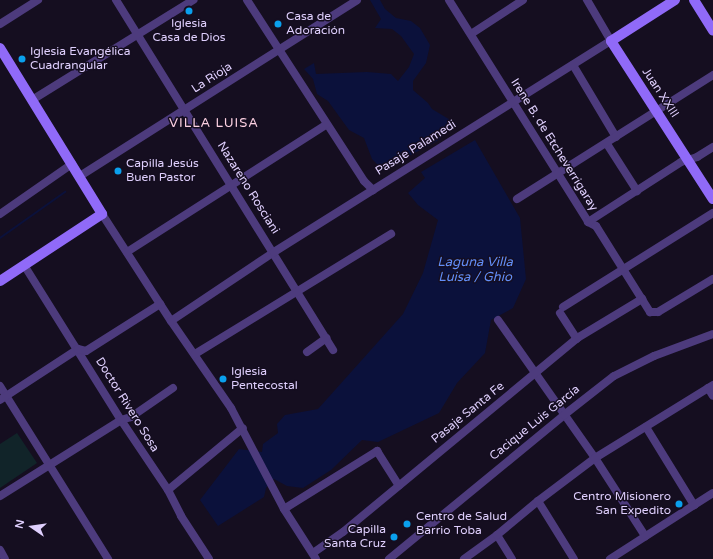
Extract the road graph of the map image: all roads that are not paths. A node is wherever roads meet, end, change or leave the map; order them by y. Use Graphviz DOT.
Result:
graph roads {
  1 [pos="38,0"];
  2 [pos="116,0"];
  3 [pos="193,0"];
  4 [pos="247,0"];
  5 [pos="357,0"];
  6 [pos="449,0"];
  7 [pos="523,0"];
  8 [pos="587,0"];
  9 [pos="675,0"];
  10 [pos="694,0"];
  11 [pos="0,24"];
  12 [pos="713,31"];
  13 [pos="137,34"];
  14 [pos="471,34"];
  15 [pos="611,40"];
  16 [pos="0,48"];
  17 [pos="279,50"];
  18 [pos="573,65"];
  19 [pos="713,75"];
  20 [pos="32,100"];
  21 [pos="514,102"];
  22 [pos="185,111"];
  23 [pos="656,111"];
  24 [pos="327,124"];
  25 [pos="616,137"];
  26 [pos="607,144"];
  27 [pos="713,147"];
  28 [pos="688,160"];
  29 [pos="72,164"];
  30 [pos="557,173"];
  31 [pos="80,176"];
  32 [pos="232,184"];
  33 [pos="373,190"];
  34 [pos="638,191"];
  35 [pos="517,199"];
  36 [pos="713,199"];
  37 [pos="713,213"];
  38 [pos="0,214"];
  39 [pos="102,214"];
  40 [pos="588,222"];
  41 [pos="391,234"];
  42 [pos="127,252"];
  43 [pos="274,252"];
  44 [pos="24,265"];
  45 [pos="624,269"];
  46 [pos="713,279"];
  47 [pos="0,280"];
  48 [pos="297,290"];
  49 [pos="642,299"];
  50 [pos="160,304"];
  51 [pos="498,320"];
  52 [pos="171,321"];
  53 [pos="713,334"];
  54 [pos="326,338"];
  55 [pos="577,338"];
  56 [pos="78,349"];
  57 [pos="333,350"];
  58 [pos="307,352"];
  59 [pos="194,354"];
  60 [pos="535,374"];
  61 [pos="0,386"];
  62 [pos="710,387"];
  63 [pos="173,388"];
  64 [pos="713,396"];
  65 [pos="3,398"];
  66 [pos="564,414"];
  67 [pos="121,420"];
  68 [pos="646,427"];
  69 [pos="243,428"];
  70 [pos="595,458"];
  71 [pos="48,465"];
  72 [pos="399,486"];
  73 [pos="168,490"];
  74 [pos="713,493"];
  75 [pos="0,496"];
  76 [pos="538,501"];
  77 [pos="694,506"];
  78 [pos="284,509"];
  79 [pos="498,535"];
  80 [pos="645,536"];
  81 [pos="0,550"];
  82 [pos="315,556"];
  83 [pos="5,559"];
  84 [pos="108,559"];
  85 [pos="209,559"];
  86 [pos="389,559"];
  87 [pos="464,559"];
  88 [pos="512,559"];
  89 [pos="574,559"];
  90 [pos="610,559"];
  1 -- 11 [label="street"];
  2 -- 13 [label="street, Nazareno Rosciani"];
  3 -- 13 [label="street"];
  4 -- 17 [label="street"];
  5 -- 17 [label="street, La Rioja"];
  6 -- 14 [label="street, Irene B. de Etcheverrigaray"];
  7 -- 14 [label="street"];
  8 -- 15 [label="street, Juan XXIII"];
  9 -- 15 [label="street, Pasaje Palamedi"];
  10 -- 12 [label="street"];
  13 -- 20 [label="street"];
  13 -- 22 [label="street, Nazareno Rosciani"];
  14 -- 21 [label="street, Irene B. de Etcheverrigaray"];
  15 -- 18 [label="street, Pasaje Palamedi"];
  15 -- 23 [label="street, Juan XXIII"];
  16 -- 20 [label="street"];
  17 -- 22 [label="street, La Rioja"];
  17 -- 24 [label="street"];
  18 -- 21 [label="street, Pasaje Palamedi"];
  18 -- 25 [label="street"];
  19 -- 23 [label="street"];
  20 -- 29 [label="street"];
  21 -- 30 [label="street, Irene B. de Etcheverrigaray"];
  21 -- 33 [label="street, Pasaje Palamedi"];
  22 -- 31 [label="street, La Rioja"];
  22 -- 32 [label="street, Nazareno Rosciani"];
  23 -- 25 [label="street"];
  23 -- 28 [label="street, Juan XXIII"];
  24 -- 32 [label="street"];
  24 -- 33 [label="street"];
  25 -- 26 [label="street"];
  26 -- 30 [label="street"];
  26 -- 34 [label="street"];
  27 -- 28 [label="street"];
  28 -- 34 [label="street"];
  28 -- 36 [label="street, Juan XXIII"];
  29 -- 31 [label="street"];
  29 -- 38 [label="street"];
  30 -- 35 [label="street"];
  30 -- 40 [label="street, Irene B. de Etcheverrigaray"];
  31 -- 39 [label="street"];
  32 -- 42 [label="street"];
  32 -- 43 [label="street, Nazareno Rosciani"];
  33 -- 43 [label="street, Pasaje Palamedi"];
  34 -- 40 [label="street"];
  37 -- 45 [label="street"];
  39 -- 42 [label="street"];
  39 -- 44 [label="street"];
  40 -- 45 [label="street, Irene B. de Etcheverrigaray"];
  41 -- 48 [label="street"];
  42 -- 50 [label="street"];
  43 -- 48 [label="street, Nazareno Rosciani"];
  43 -- 52 [label="street, Pasaje Palamedi"];
  44 -- 47 [label="street"];
  44 -- 56 [label="street, Doctor Rivero Sosa"];
  45 -- 49 [label="street, Irene B. de Etcheverrigaray"];
  45 -- 55 [label="street"];
  46 -- 49 [label="street, Irene B. de Etcheverrigaray"];
  48 -- 54 [label="street, Nazareno Rosciani"];
  48 -- 59 [label="street"];
  49 -- 55 [label="street, Pasaje Santa Fe"];
  50 -- 52 [label="street"];
  50 -- 56 [label="street"];
  51 -- 60 [label="street"];
  52 -- 59 [label="street"];
  53 -- 66 [label="street, Cacique Luis García"];
  54 -- 57 [label="street, Nazareno Rosciani"];
  54 -- 58 [label="street"];
  55 -- 60 [label="street, Pasaje Santa Fe"];
  56 -- 65 [label="street"];
  56 -- 67 [label="street, Doctor Rivero Sosa"];
  59 -- 69 [label="street"];
  60 -- 66 [label="street"];
  60 -- 72 [label="street, Pasaje Santa Fe"];
  61 -- 65 [label="street"];
  62 -- 64 [label="street"];
  62 -- 68 [label="street"];
  63 -- 67 [label="street"];
  65 -- 71 [label="street"];
  66 -- 70 [label="street"];
  66 -- 86 [label="street, Cacique Luis García"];
  67 -- 71 [label="street"];
  67 -- 73 [label="street, Doctor Rivero Sosa"];
  68 -- 70 [label="street"];
  68 -- 77 [label="street"];
  69 -- 73 [label="street"];
  69 -- 78 [label="street"];
  70 -- 76 [label="street"];
  70 -- 80 [label="street"];
  71 -- 75 [label="street"];
  71 -- 84 [label="street"];
  72 -- 78 [label="street"];
  72 -- 82 [label="street, Pasaje Santa Fe"];
  73 -- 85 [label="street, Doctor Rivero Sosa"];
  74 -- 77 [label="street"];
  76 -- 79 [label="street"];
  76 -- 89 [label="street"];
  77 -- 80 [label="street"];
  78 -- 82 [label="street"];
  79 -- 87 [label="street"];
  79 -- 88 [label="street"];
  80 -- 90 [label="street"];
  81 -- 83 [label="street"];
}
